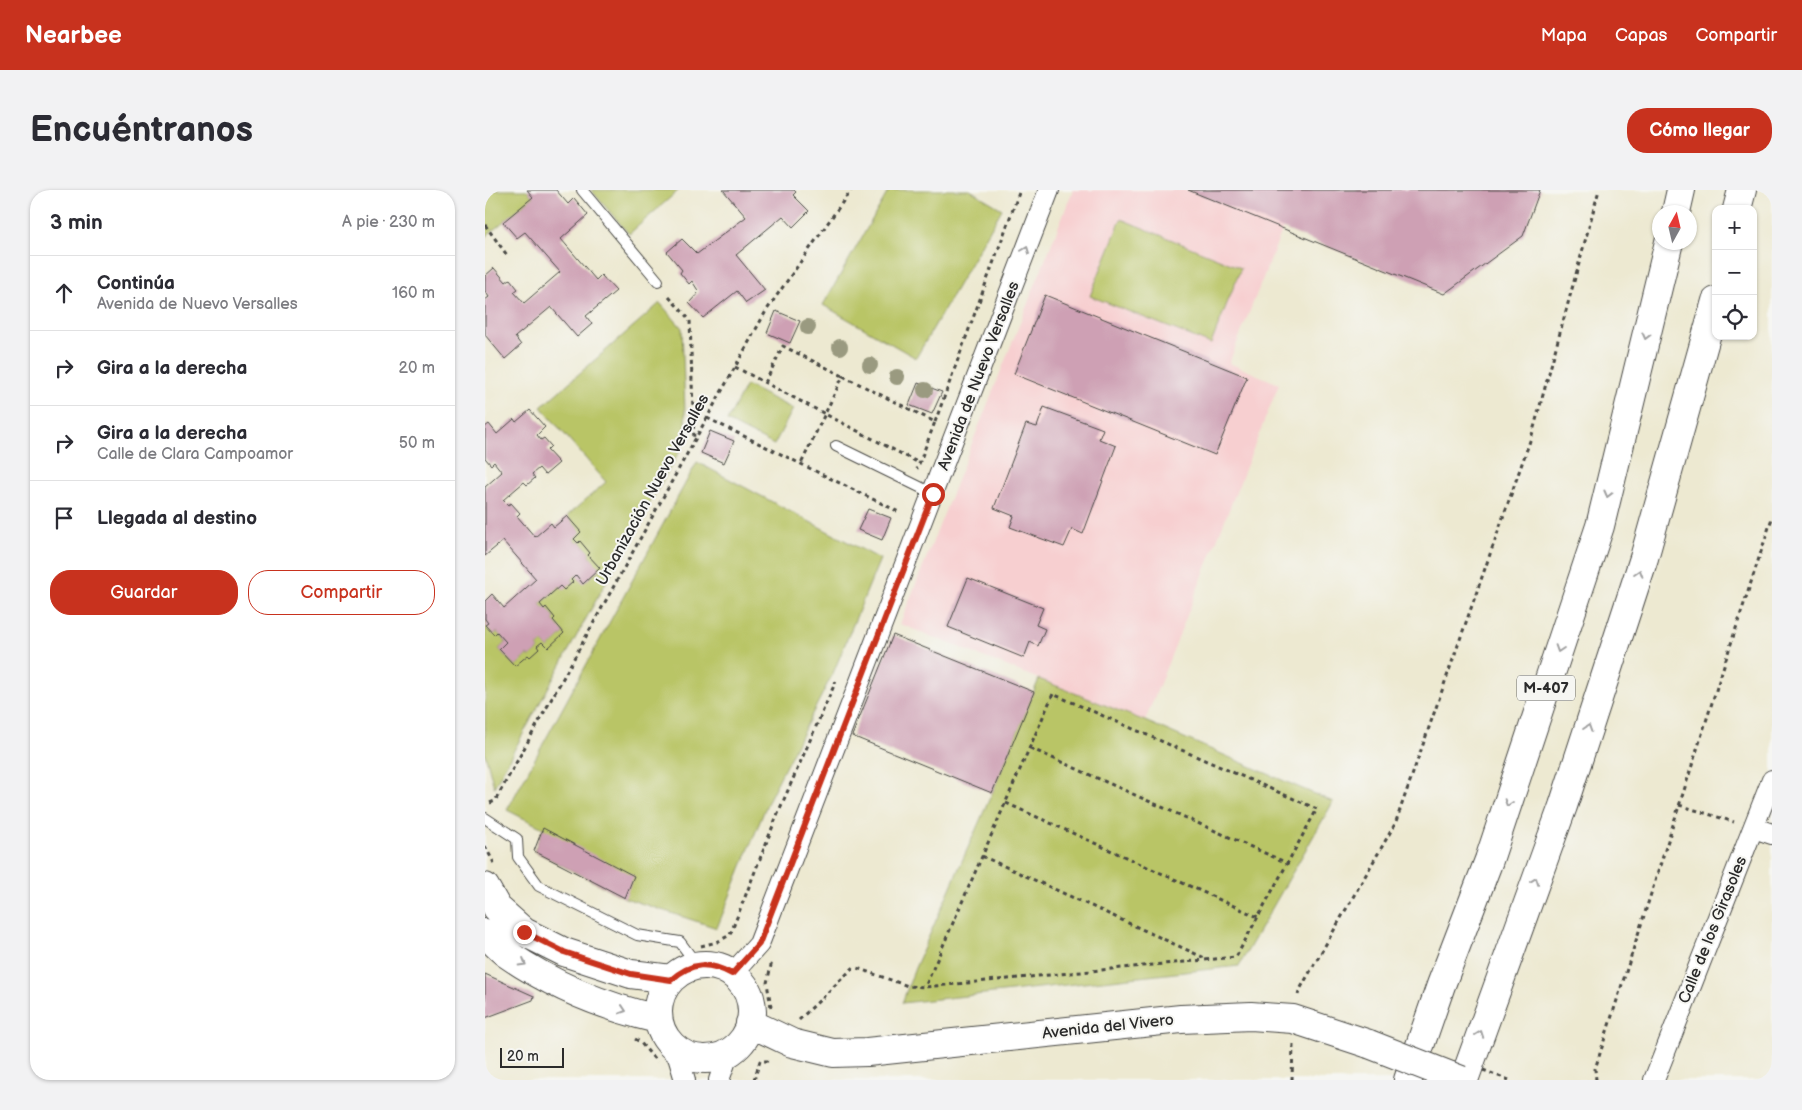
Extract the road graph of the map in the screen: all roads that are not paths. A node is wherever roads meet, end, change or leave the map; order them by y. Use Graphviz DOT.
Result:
graph roads {
  1 [pos="582,190"];
  2 [pos="1049,190"];
  3 [pos="1674,190"];
  4 [pos="1681,190"];
  5 [pos="1738,190"];
  6 [pos="1742,190"];
  7 [pos="1672,205"];
  8 [pos="1678,205"];
  9 [pos="1736,205"];
  10 [pos="1737,205"];
  11 [pos="1665,250"];
  12 [pos="658,281"];
  13 [pos="1712,315"];
  14 [pos="836,446"];
  15 [pos="933,494"];
  16 [pos="1772,780"];
  17 [pos="485,818"];
  18 [pos="1763,831"];
  19 [pos="491,878"];
  20 [pos="485,933"];
  21 [pos="692,957"];
  22 [pos="732,974"];
  23 [pos="671,980"];
  24 [pos="761,1015"];
  25 [pos="658,1019"];
  26 [pos="677,1050"];
  27 [pos="729,1052"];
  28 [pos="685,1080"];
  29 [pos="719,1080"];
  30 [pos="1408,1080"];
  31 [pos="1462,1080"];
  32 [pos="1654,1080"];
  1 -- 12 [label="lane"];
  15 -- 2 [label="street, Avenida de Nuevo Versalles, one-way"];
  3 -- 7 [label="main road"];
  4 -- 8 [label="main road"];
  5 -- 9 [label="main road"];
  6 -- 10 [label="main road"];
  11 -- 30 [label="main road, M-407, one-way"];
  31 -- 13 [label="main road, M-407, one-way"];
  14 -- 15 [label="lane"];
  15 -- 22 [label="street, Avenida de Nuevo Versalles"];
  16 -- 18 [label="street, Calle de los Girasoles"];
  17 -- 21 [label="lane"];
  18 -- 32 [label="street, Calle de los Girasoles"];
  19 -- 23 [label="main road"];
  20 -- 25 [label="main road, one-way"];
  21 -- 22 [label="main road"];
  21 -- 23 [label="main road"];
  22 -- 24 [label="main road"];
  23 -- 25 [label="main road"];
  24 -- 27 [label="main road"];
  24 -- 31 [label="main road, Avenida del Vivero, bridge"];
  25 -- 26 [label="main road"];
  26 -- 27 [label="main road"];
  26 -- 28 [label="street"];
  27 -- 29 [label="street"];
}
